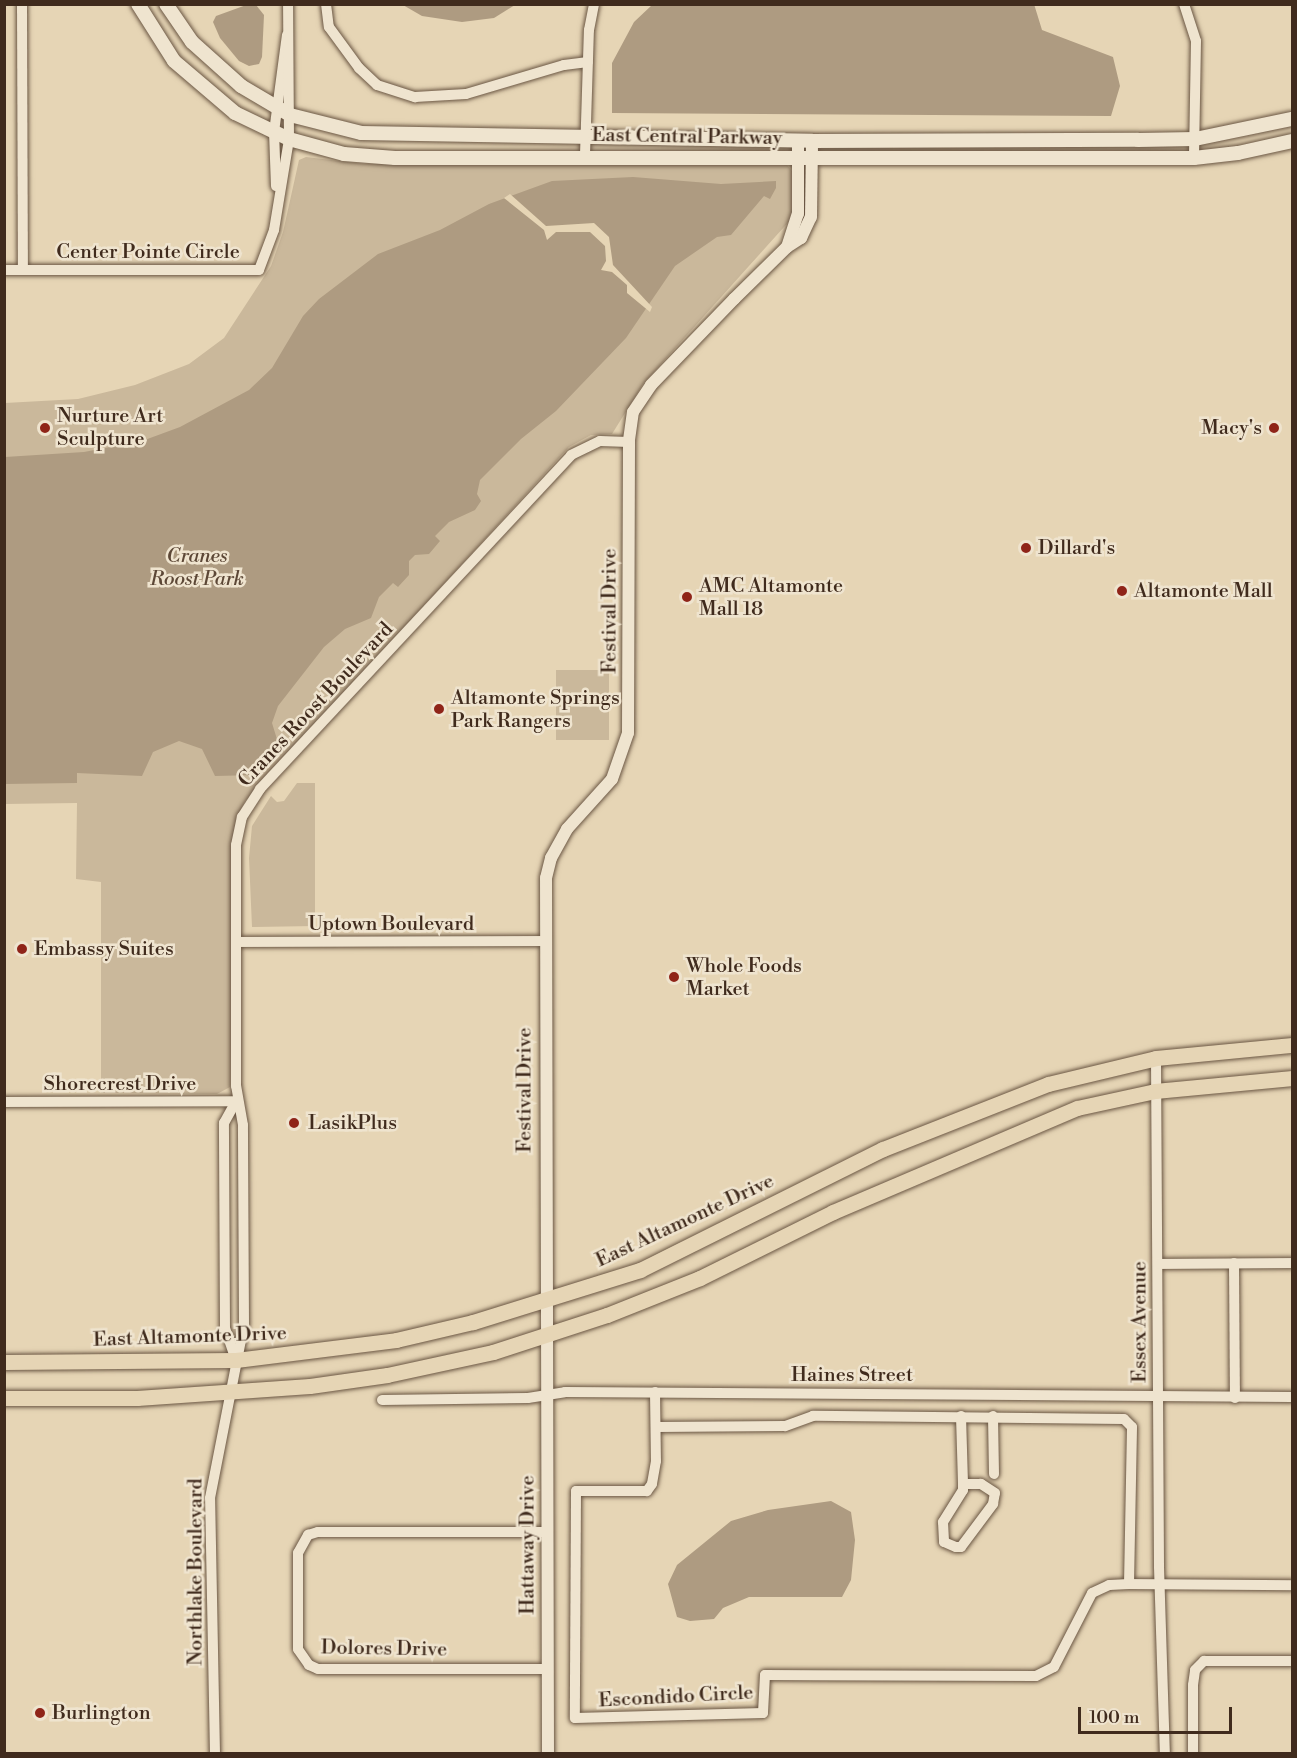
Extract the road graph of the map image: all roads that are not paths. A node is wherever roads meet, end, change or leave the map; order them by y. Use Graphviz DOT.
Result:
graph roads {
  1 [pos="22,4"];
  2 [pos="138,4"];
  3 [pos="166,4"];
  4 [pos="288,4"];
  5 [pos="326,4"];
  6 [pos="594,4"];
  7 [pos="1184,4"];
  8 [pos="288,32"];
  9 [pos="588,62"];
  10 [pos="276,108"];
  11 [pos="290,115"];
  12 [pos="1293,119"];
  13 [pos="274,132"];
  14 [pos="586,137"];
  15 [pos="289,139"];
  16 [pos="1195,139"];
  17 [pos="798,140"];
  18 [pos="812,141"];
  19 [pos="1293,141"];
  20 [pos="585,155"];
  21 [pos="805,158"];
  22 [pos="1194,158"];
  23 [pos="276,205"];
  24 [pos="4,270"];
  25 [pos="23,270"];
  26 [pos="629,442"];
  27 [pos="544,941"];
  28 [pos="237,942"];
  29 [pos="1293,1045"];
  30 [pos="1156,1058"];
  31 [pos="1293,1078"];
  32 [pos="1155,1091"];
  33 [pos="236,1101"];
  34 [pos="4,1102"];
  35 [pos="1234,1263"];
  36 [pos="1293,1263"];
  37 [pos="1158,1264"];
  38 [pos="545,1301"];
  39 [pos="546,1336"];
  40 [pos="236,1360"];
  41 [pos="4,1362"];
  42 [pos="655,1392"];
  43 [pos="232,1393"];
  44 [pos="547,1394"];
  45 [pos="1293,1397"];
  46 [pos="4,1398"];
  47 [pos="1158,1398"];
  48 [pos="1234,1398"];
  49 [pos="382,1400"];
  50 [pos="962,1416"];
  51 [pos="993,1416"];
  52 [pos="656,1427"];
  53 [pos="994,1474"];
  54 [pos="963,1484"];
  55 [pos="548,1532"];
  56 [pos="1129,1584"];
  57 [pos="1293,1585"];
  58 [pos="1160,1586"];
  59 [pos="1293,1661"];
  60 [pos="548,1669"];
  61 [pos="215,1754"];
  62 [pos="548,1754"];
  63 [pos="1165,1754"];
  64 [pos="1193,1754"];
  1 -- 25 [label="street"];
  2 -- 13 [label="main road, East Central Parkway"];
  3 -- 10 [label="main road, East Central Parkway"];
  4 -- 8 [label="street"];
  5 -- 9 [label="street"];
  6 -- 9 [label="street"];
  7 -- 16 [label="street"];
  8 -- 10 [label="street, Center Pointe Circle"];
  8 -- 11 [label="street, Center Pointe Circle"];
  9 -- 14 [label="street"];
  10 -- 11 [label="main road, East Central Parkway"];
  10 -- 13 [label="street, Center Pointe Circle"];
  11 -- 14 [label="main road, East Central Parkway"];
  11 -- 15 [label="street, Center Pointe Circle"];
  12 -- 16 [label="main road, East Central Parkway"];
  13 -- 15 [label="main road, East Central Parkway"];
  13 -- 23 [label="street, Center Pointe Circle"];
  14 -- 17 [label="main road, East Central Parkway"];
  14 -- 20 [label="street"];
  15 -- 20 [label="main road, East Central Parkway"];
  15 -- 23 [label="street, Center Pointe Circle"];
  16 -- 18 [label="main road, East Central Parkway"];
  16 -- 22 [label="street"];
  17 -- 18 [label="main road, East Central Parkway"];
  17 -- 21 [label="street, Festival Drive"];
  18 -- 21 [label="street, Festival Drive"];
  19 -- 22 [label="main road, East Central Parkway"];
  20 -- 21 [label="main road, East Central Parkway"];
  21 -- 22 [label="main road, East Central Parkway"];
  21 -- 26 [label="street, Festival Drive"];
  23 -- 25 [label="street, Center Pointe Circle"];
  24 -- 25 [label="street, Center Pointe Circle"];
  26 -- 27 [label="street, Festival Drive"];
  26 -- 28 [label="street, Cranes Roost Boulevard"];
  27 -- 28 [label="street, Uptown Boulevard"];
  27 -- 38 [label="street, Festival Drive"];
  28 -- 33 [label="street, Cranes Roost Boulevard"];
  29 -- 30 [label="main road, East Altamonte Drive"];
  30 -- 32 [label="street, Essex Avenue"];
  30 -- 38 [label="main road, East Altamonte Drive"];
  31 -- 32 [label="main road"];
  32 -- 37 [label="street, Essex Avenue"];
  32 -- 39 [label="main road"];
  33 -- 34 [label="street, Shorecrest Drive"];
  33 -- 40 [label="street, Cranes Roost Boulevard"];
  33 -- 40 [label="street, Cranes Roost Boulevard"];
  35 -- 36 [label="street"];
  35 -- 37 [label="street"];
  35 -- 48 [label="street"];
  37 -- 47 [label="street, Essex Avenue"];
  38 -- 39 [label="street, Festival Drive"];
  38 -- 40 [label="main road, East Altamonte Drive"];
  39 -- 43 [label="main road"];
  39 -- 44 [label="street, Hattaway Drive"];
  40 -- 41 [label="main road, East Altamonte Drive"];
  40 -- 43 [label="street, Cranes Roost Boulevard"];
  42 -- 44 [label="street, Haines Street"];
  42 -- 47 [label="street, Haines Street"];
  42 -- 52 [label="street, Escondido Circle"];
  43 -- 46 [label="main road"];
  43 -- 61 [label="street, Northlake Boulevard"];
  44 -- 49 [label="street, Haines Street"];
  44 -- 55 [label="street, Hattaway Drive"];
  45 -- 48 [label="street, Haines Street"];
  47 -- 48 [label="street, Haines Street"];
  47 -- 58 [label="street, Essex Avenue"];
  50 -- 51 [label="street"];
  50 -- 52 [label="street"];
  50 -- 54 [label="street"];
  51 -- 53 [label="street"];
  51 -- 56 [label="street"];
  52 -- 56 [label="street, Escondido Circle"];
  54 -- 54 [label="street"];
  55 -- 60 [label="street, Hattaway Drive"];
  55 -- 60 [label="street, Dolores Drive"];
  56 -- 58 [label="street, Escondido Circle"];
  57 -- 58 [label="street, Escondido Circle"];
  58 -- 63 [label="street, Essex Avenue"];
  59 -- 64 [label="street"];
  60 -- 62 [label="street, Hattaway Drive"];
}
